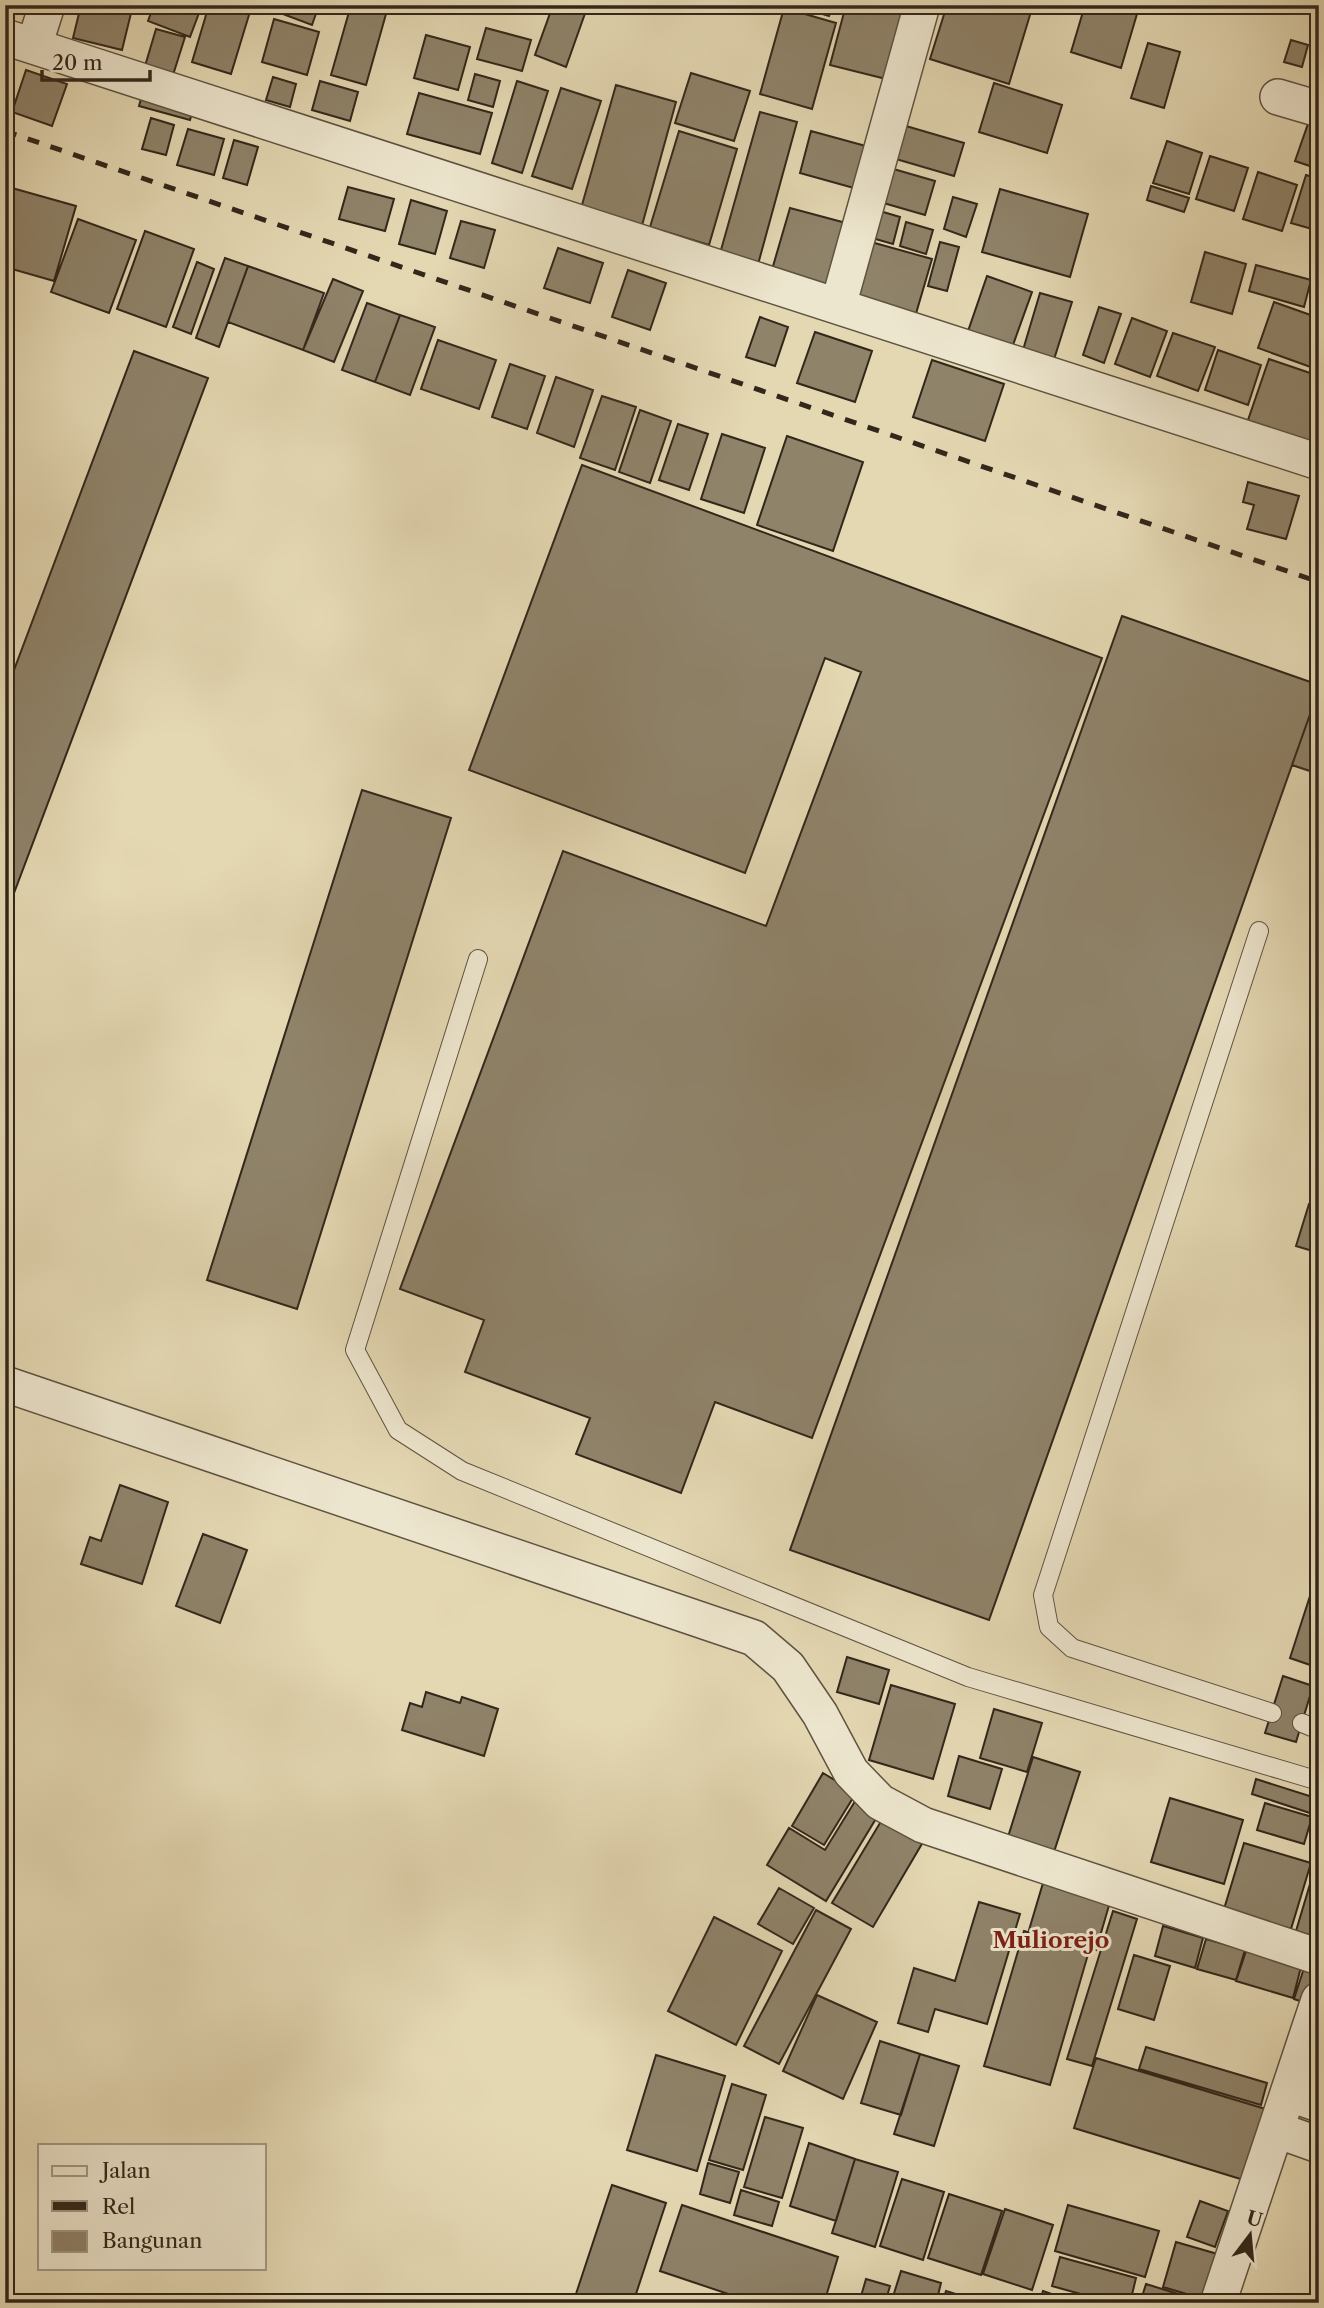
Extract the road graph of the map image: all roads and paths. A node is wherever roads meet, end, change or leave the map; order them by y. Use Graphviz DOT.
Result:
graph roads {
  1 [pos="47,5"];
  2 [pos="922,5"];
  3 [pos="20,41"];
  4 [pos="1278,97"];
  5 [pos="1319,109"];
  6 [pos="838,306"];
  7 [pos="1319,462"];
  8 [pos="1259,931"];
  9 [pos="478,959"];
  10 [pos="5,1384"];
  11 [pos="1272,1713"];
  12 [pos="1319,1781"];
  13 [pos="1319,1957"];
  14 [pos="1319,2000"];
  15 [pos="1303,2099"];
  16 [pos="1277,2130"];
  17 [pos="1319,2145"];
  18 [pos="1218,2303"];
  1 -- 3 [label="street"];
  2 -- 6 [label="street"];
  3 -- 6 [label="street"];
  4 -- 5 [label="street"];
  6 -- 7 [label="street"];
  8 -- 11 [label="lane"];
  9 -- 12 [label="lane"];
  10 -- 13 [label="street"];
  14 -- 15 [label="street"];
  15 -- 16 [label="street"];
  16 -- 17 [label="street"];
  16 -- 18 [label="street"];
}
